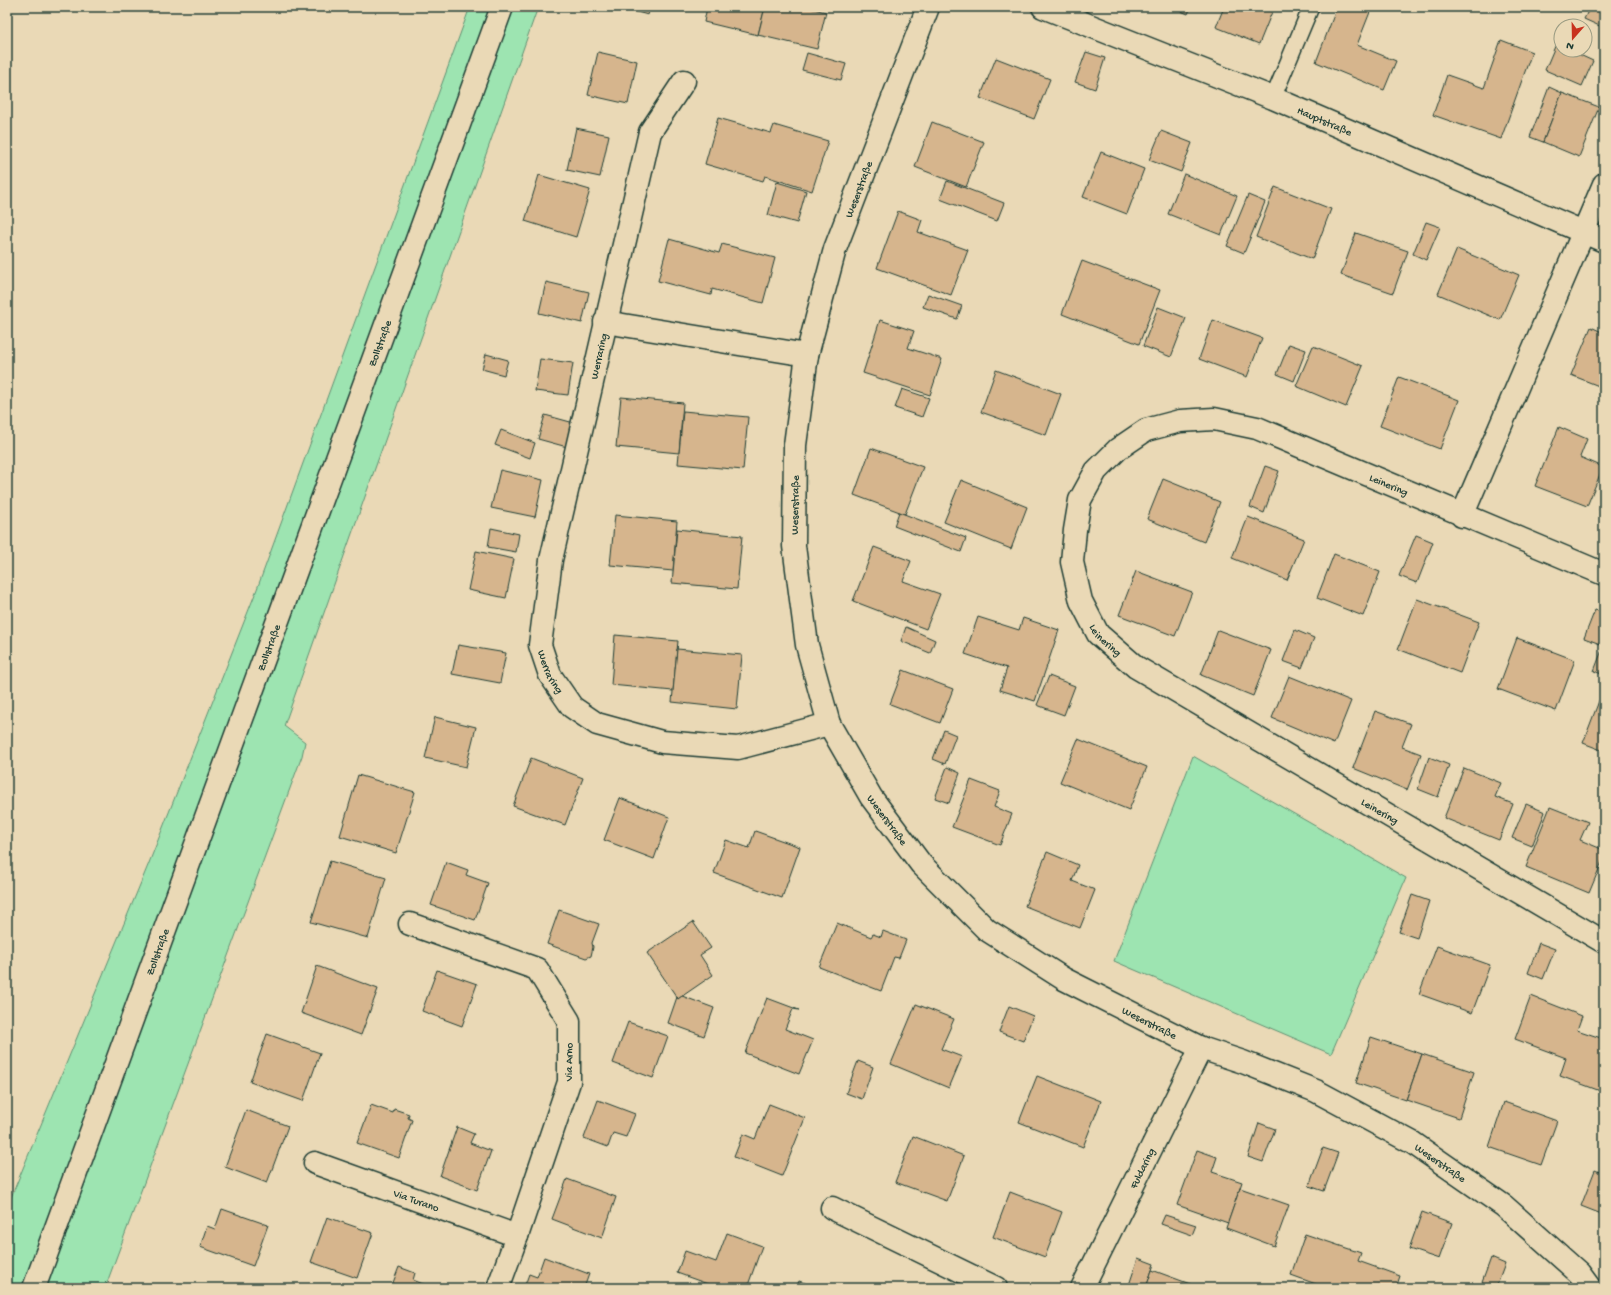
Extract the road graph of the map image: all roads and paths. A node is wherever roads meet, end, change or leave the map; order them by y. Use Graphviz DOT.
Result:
graph roads {
  1 [pos="502,7"];
  2 [pos="928,7"];
  3 [pos="1043,7"];
  4 [pos="1311,7"];
  5 [pos="684,81"];
  6 [pos="1272,98"];
  7 [pos="1604,184"];
  8 [pos="1583,233"];
  9 [pos="1604,241"];
  10 [pos="605,322"];
  11 [pos="807,355"];
  12 [pos="1462,516"];
  13 [pos="1604,574"];
  14 [pos="829,724"];
  15 [pos="410,924"];
  16 [pos="1604,942"];
  17 [pos="1201,1048"];
  18 [pos="315,1163"];
  19 [pos="832,1208"];
  20 [pos="517,1236"];
  21 [pos="34,1288"];
  22 [pos="498,1288"];
  23 [pos="996,1288"];
  24 [pos="1082,1288"];
  25 [pos="1590,1288"];
  1 -- 21 [label="street, Zollstraße"];
  2 -- 11 [label="street, Weserstraße"];
  3 -- 6 [label="street, Hauptstraße"];
  4 -- 6 [label="lane"];
  5 -- 10 [label="street, Werraring"];
  6 -- 8 [label="street, Hauptstraße"];
  7 -- 8 [label="street"];
  8 -- 9 [label="street, Hauptstraße"];
  8 -- 12 [label="street"];
  10 -- 11 [label="street, Werraring"];
  10 -- 14 [label="street, Werraring"];
  11 -- 14 [label="street, Weserstraße"];
  12 -- 13 [label="street, Leinering"];
  12 -- 16 [label="street, Leinering"];
  14 -- 17 [label="street, Weserstraße"];
  15 -- 20 [label="street, Via Arno"];
  17 -- 24 [label="street, Fuldaring"];
  17 -- 25 [label="street, Weserstraße"];
  18 -- 20 [label="street, Via Turano"];
  19 -- 23 [label="street"];
  20 -- 22 [label="street, Via Arno"];
}
